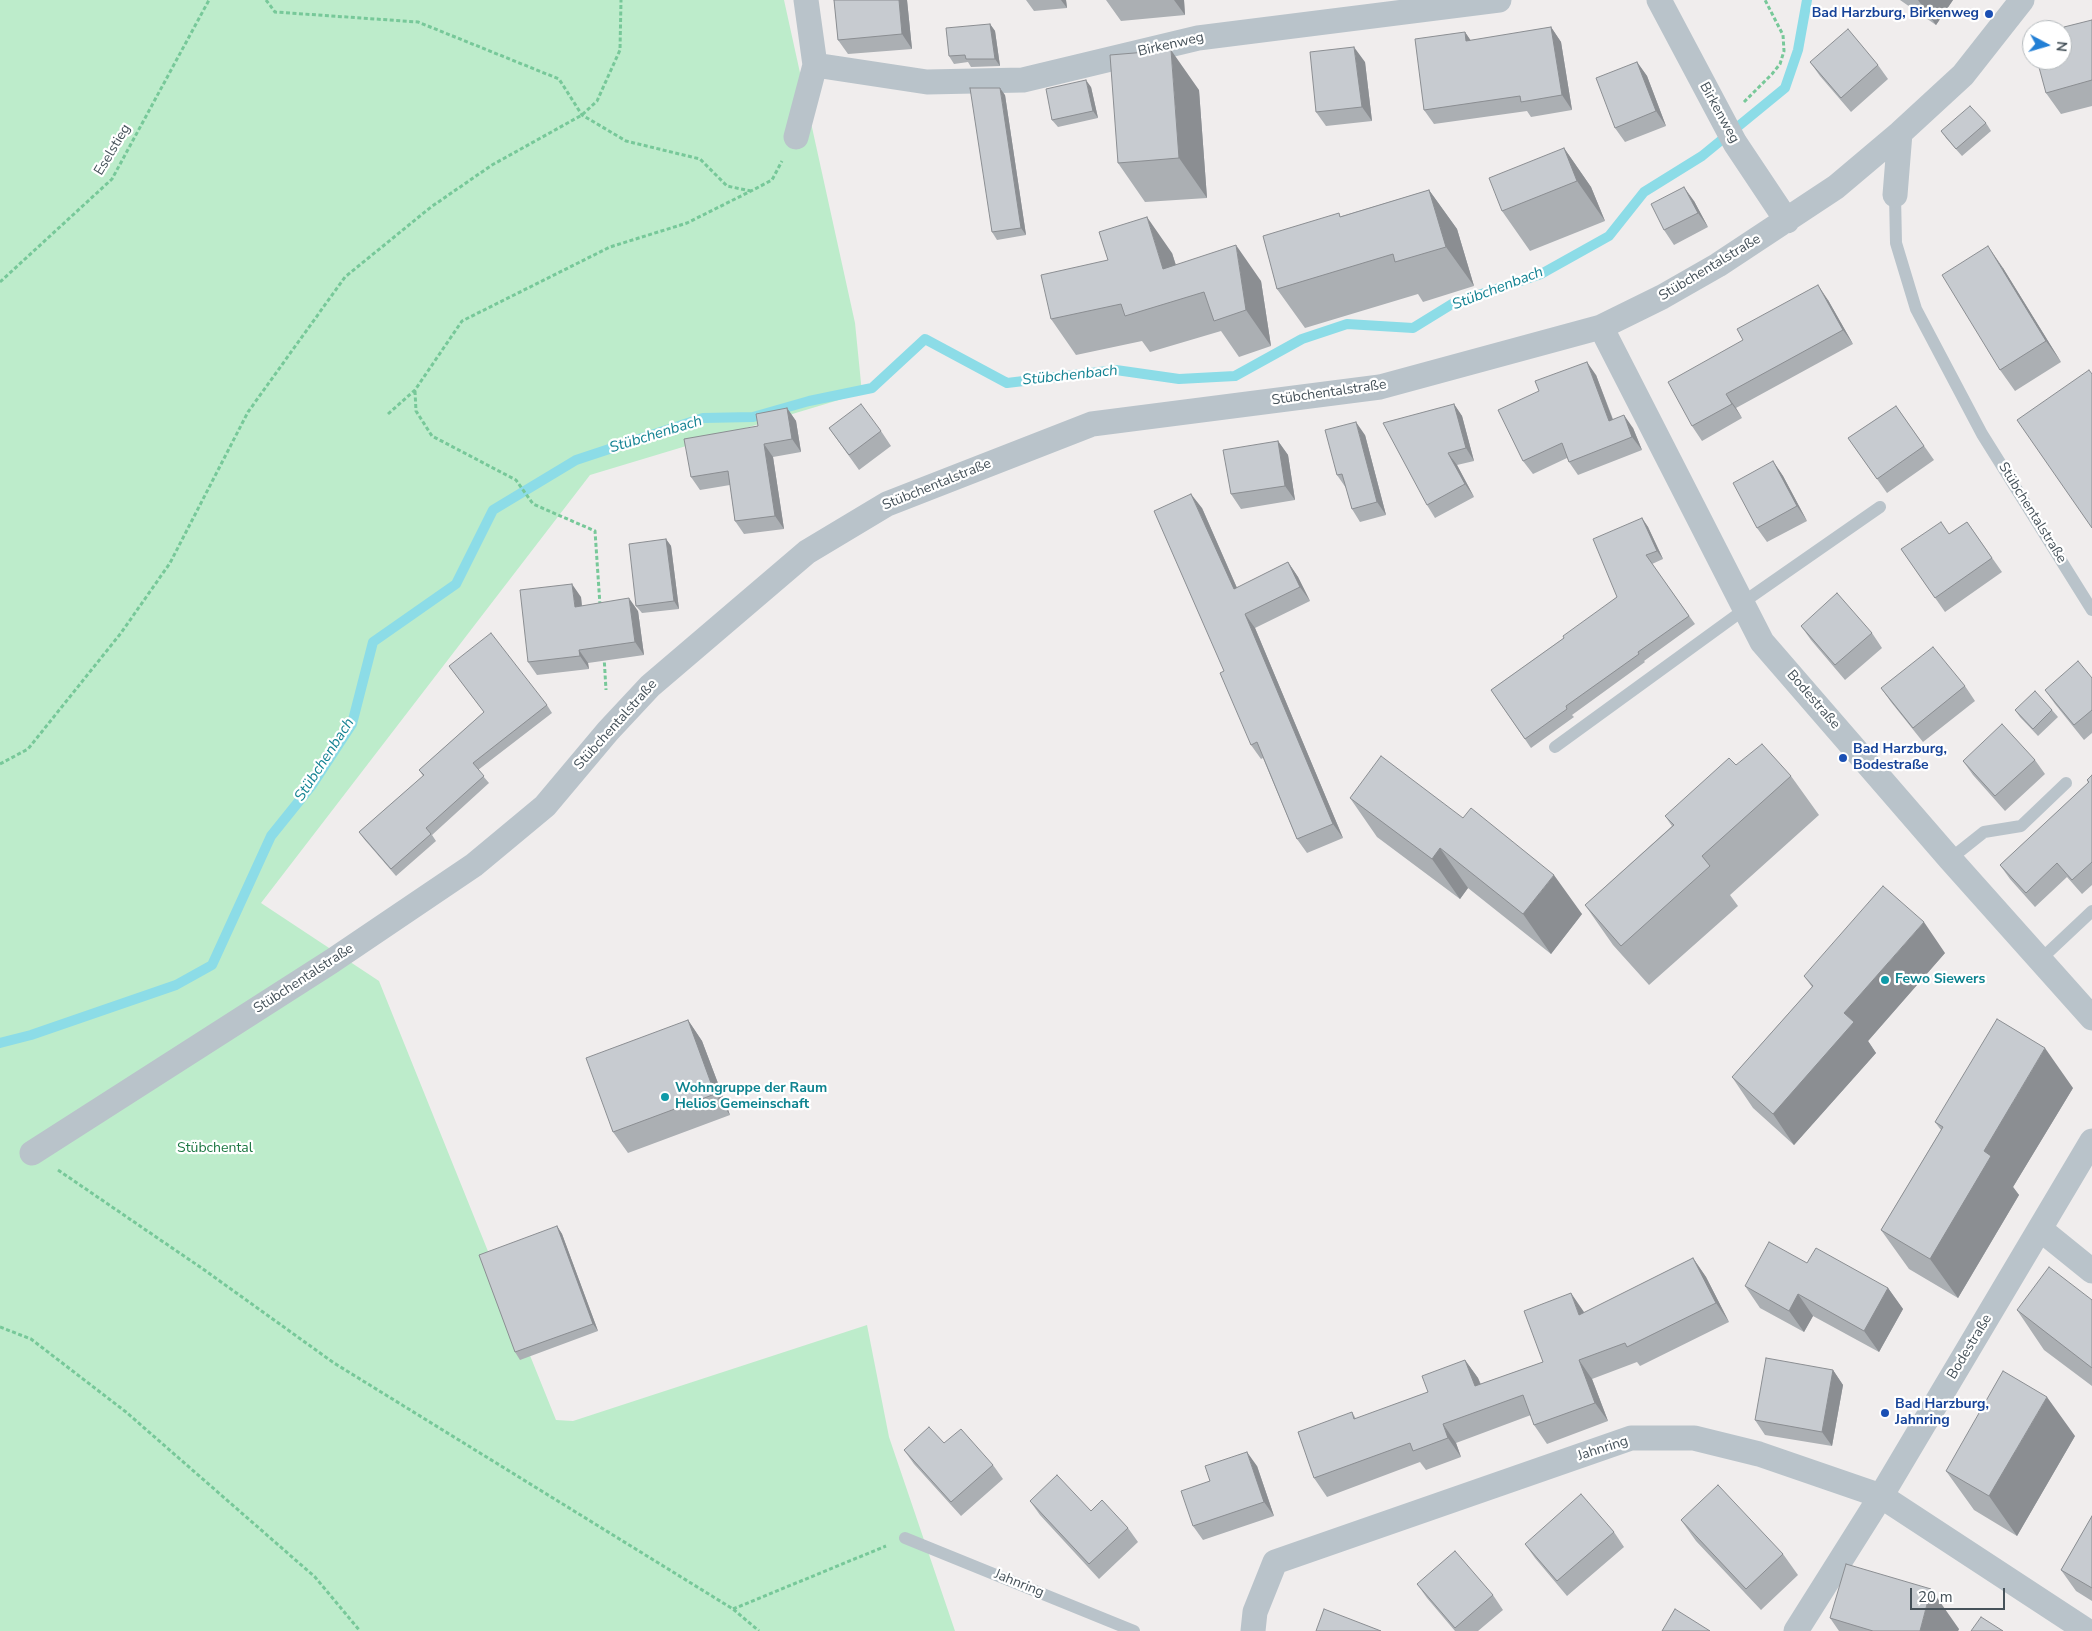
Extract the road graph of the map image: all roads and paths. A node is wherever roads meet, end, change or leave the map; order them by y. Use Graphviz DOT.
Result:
graph roads {
  1 [pos="209,0"];
  2 [pos="266,0"];
  3 [pos="621,0"];
  4 [pos="806,0"];
  5 [pos="1499,0"];
  6 [pos="1659,0"];
  7 [pos="1765,0"];
  8 [pos="2022,0"];
  9 [pos="815,65"];
  10 [pos="582,115"];
  11 [pos="1727,129"];
  12 [pos="1900,133"];
  13 [pos="796,137"];
  14 [pos="751,192"];
  15 [pos="1895,195"];
  16 [pos="1786,220"];
  17 [pos="0,282"];
  18 [pos="1601,327"];
  19 [pos="415,390"];
  20 [pos="388,414"];
  21 [pos="1880,508"];
  22 [pos="1744,606"];
  23 [pos="600,607"];
  24 [pos="2092,610"];
  25 [pos="604,655"];
  26 [pos="608,731"];
  27 [pos="1556,747"];
  28 [pos="0,764"];
  29 [pos="2066,783"];
  30 [pos="1950,860"];
  31 [pos="2092,910"];
  32 [pos="2040,960"];
  33 [pos="2092,1018"];
  34 [pos="2092,1141"];
  35 [pos="32,1153"];
  36 [pos="2040,1229"];
  37 [pos="2092,1271"];
  38 [pos="0,1327"];
  39 [pos="1881,1496"];
  40 [pos="905,1538"];
  41 [pos="733,1609"];
  42 [pos="360,1631"];
  43 [pos="759,1631"];
  44 [pos="1134,1631"];
  45 [pos="1253,1631"];
  46 [pos="1796,1631"];
  47 [pos="2087,1631"];
  1 -- 17 [label="path, Eselstieg"];
  2 -- 10 [label="path"];
  3 -- 10 [label="path"];
  4 -- 9 [label="street"];
  5 -- 9 [label="street, Birkenweg"];
  6 -- 11 [label="street, Birkenweg"];
  7 -- 11 [label="path"];
  8 -- 12 [label="street, Stübchentalstraße"];
  9 -- 13 [label="street"];
  10 -- 14 [label="path"];
  10 -- 28 [label="path"];
  11 -- 16 [label="street, Birkenweg"];
  12 -- 15 [label="street, Stübchentalstraße"];
  12 -- 16 [label="street, Stübchentalstraße"];
  13 -- 14 [label="path"];
  14 -- 19 [label="path"];
  15 -- 24 [label="lane, Stübchentalstraße"];
  16 -- 18 [label="street, Stübchentalstraße"];
  18 -- 22 [label="street, Bodestraße"];
  18 -- 26 [label="street, Stübchentalstraße"];
  19 -- 20 [label="path"];
  19 -- 23 [label="path"];
  21 -- 22 [label="lane"];
  22 -- 27 [label="lane"];
  22 -- 30 [label="street, Bodestraße"];
  25 -- 26 [label="path"];
  26 -- 35 [label="street, Stübchentalstraße"];
  29 -- 30 [label="lane"];
  30 -- 32 [label="street, Bodestraße"];
  31 -- 32 [label="lane"];
  32 -- 33 [label="street, Bodestraße"];
  34 -- 36 [label="street, Bodestraße"];
  35 -- 41 [label="path"];
  36 -- 37 [label="street"];
  36 -- 39 [label="street, Bodestraße"];
  38 -- 42 [label="path"];
  39 -- 45 [label="street, Jahnring"];
  39 -- 46 [label="street"];
  39 -- 47 [label="street"];
  40 -- 41 [label="path"];
  40 -- 44 [label="lane, Jahnring"];
  41 -- 43 [label="path"];
}
